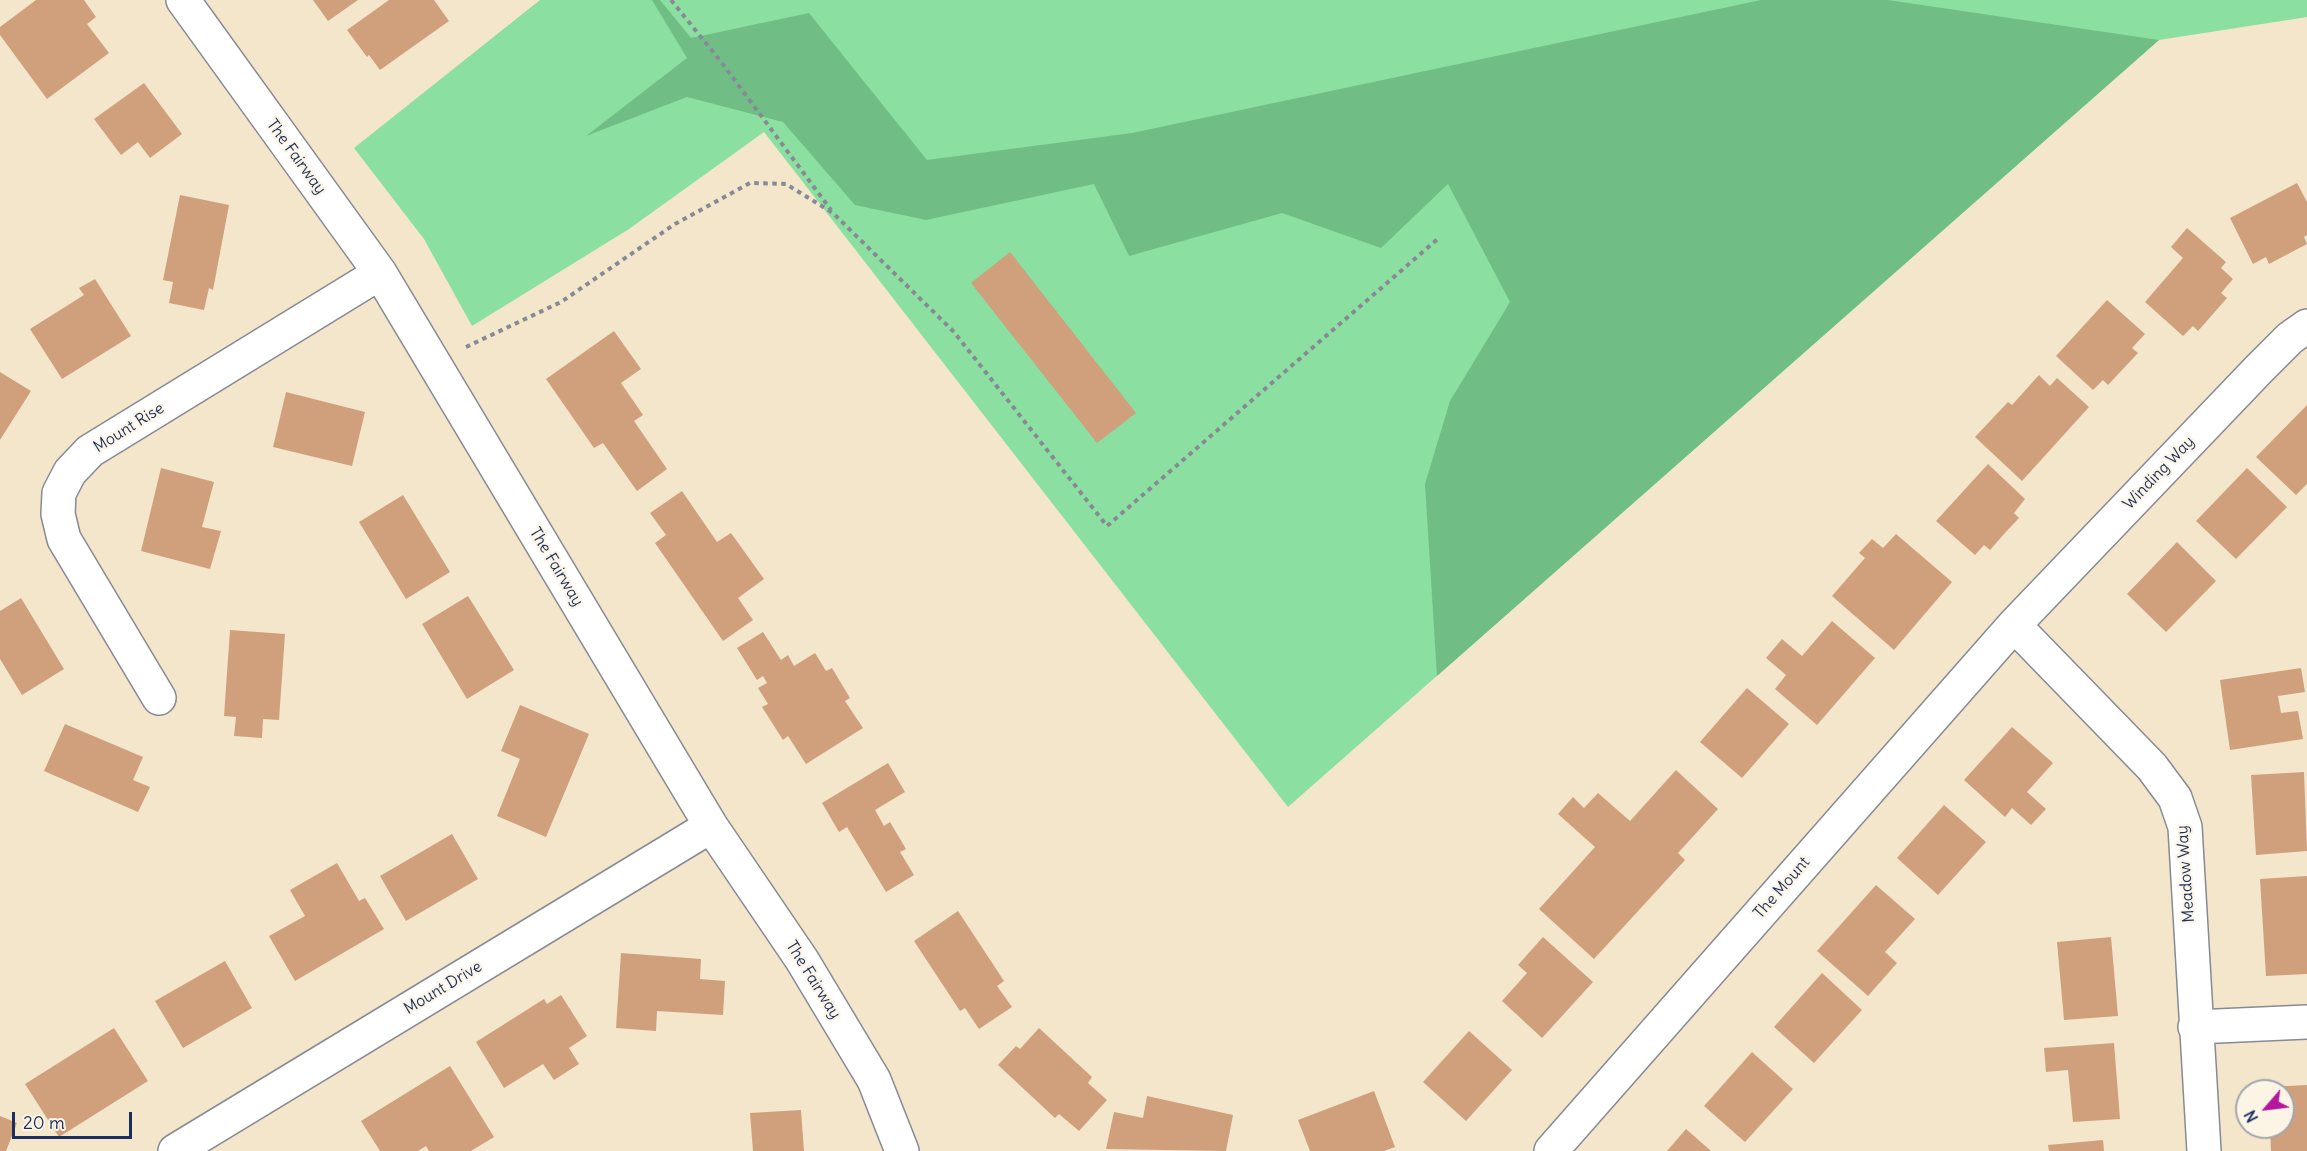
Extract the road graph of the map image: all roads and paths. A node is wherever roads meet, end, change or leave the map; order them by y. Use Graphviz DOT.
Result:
graph roads {
  1 [pos="183,0"];
  2 [pos="671,0"];
  3 [pos="833,213"];
  4 [pos="1440,237"];
  5 [pos="380,273"];
  6 [pos="2307,326"];
  7 [pos="433,363"];
  8 [pos="2014,625"];
  9 [pos="159,698"];
  10 [pos="711,826"];
  11 [pos="2307,1022"];
  12 [pos="2195,1027"];
  13 [pos="175,1151"];
  14 [pos="902,1151"];
  15 [pos="1551,1151"];
  16 [pos="2204,1151"];
  1 -- 5 [label="street, The Fairway"];
  2 -- 3 [label="path"];
  3 -- 4 [label="path"];
  3 -- 7 [label="path"];
  5 -- 7 [label="street, The Fairway"];
  5 -- 9 [label="street, Mount Rise"];
  6 -- 8 [label="street, Winding Way"];
  7 -- 10 [label="street, The Fairway"];
  8 -- 12 [label="street, Meadow Way"];
  8 -- 15 [label="street, The Mount"];
  10 -- 13 [label="street, Mount Drive"];
  10 -- 14 [label="street, The Fairway"];
  11 -- 12 [label="street"];
  12 -- 16 [label="street, Meadow Way"];
}
